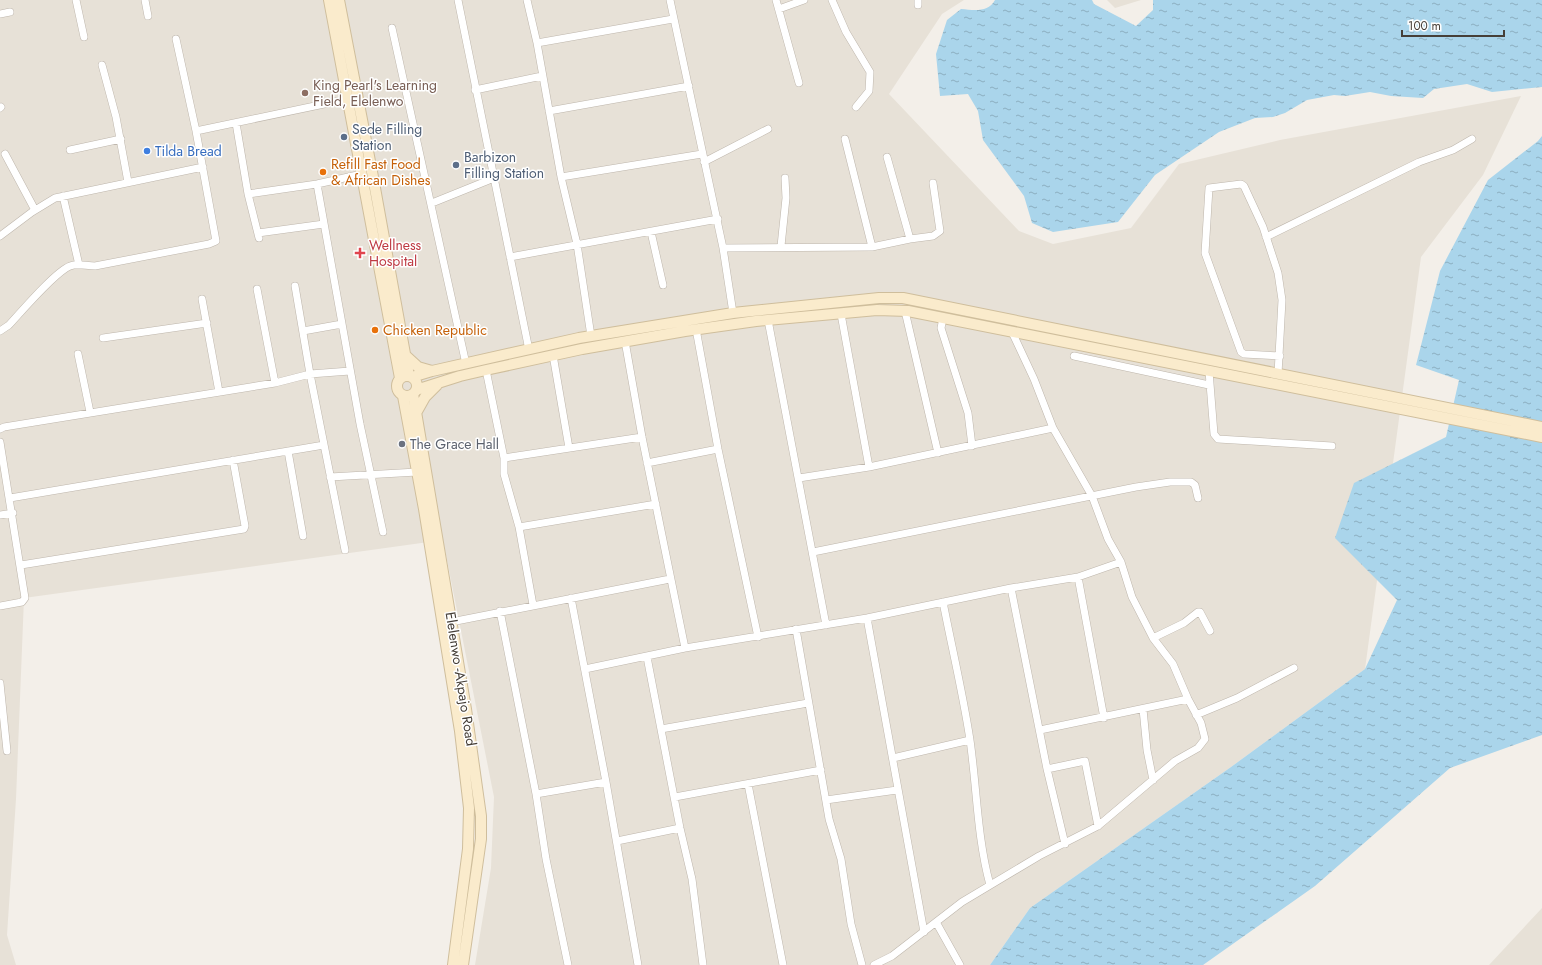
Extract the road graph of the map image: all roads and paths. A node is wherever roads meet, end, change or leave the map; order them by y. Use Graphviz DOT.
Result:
graph roads {
  1 [pos="76,0"];
  2 [pos="145,0"];
  3 [pos="329,0"];
  4 [pos="339,0"];
  5 [pos="458,0"];
  6 [pos="527,0"];
  7 [pos="670,0"];
  8 [pos="776,0"];
  9 [pos="804,0"];
  10 [pos="832,0"];
  11 [pos="779,9"];
  12 [pos="10,12"];
  13 [pos="0,14"];
  14 [pos="148,16"];
  15 [pos="673,19"];
  16 [pos="392,28"];
  17 [pos="84,37"];
  18 [pos="176,39"];
  19 [pos="537,43"];
  20 [pos="102,65"];
  21 [pos="542,76"];
  22 [pos="799,83"];
  23 [pos="689,86"];
  24 [pos="475,90"];
  25 [pos="348,99"];
  26 [pos="856,107"];
  27 [pos="549,111"];
  28 [pos="236,123"];
  29 [pos="768,129"];
  30 [pos="196,131"];
  31 [pos="121,139"];
  32 [pos="845,139"];
  33 [pos="1472,139"];
  34 [pos="70,150"];
  35 [pos="5,154"];
  36 [pos="887,157"];
  37 [pos="703,158"];
  38 [pos="203,167"];
  39 [pos="362,174"];
  40 [pos="561,177"];
  41 [pos="494,178"];
  42 [pos="785,178"];
  43 [pos="128,182"];
  44 [pos="933,183"];
  45 [pos="317,184"];
  46 [pos="248,194"];
  47 [pos="63,196"];
  48 [pos="432,203"];
  49 [pos="35,210"];
  50 [pos="718,219"];
  51 [pos="324,224"];
  52 [pos="651,232"];
  53 [pos="0,236"];
  54 [pos="1266,237"];
  55 [pos="910,239"];
  56 [pos="576,244"];
  57 [pos="781,246"];
  58 [pos="872,247"];
  59 [pos="723,248"];
  60 [pos="510,257"];
  61 [pos="79,265"];
  62 [pos="663,285"];
  63 [pos="295,286"];
  64 [pos="257,289"];
  65 [pos="202,299"];
  66 [pos="905,311"];
  67 [pos="733,313"];
  68 [pos="841,314"];
  69 [pos="943,318"];
  70 [pos="768,320"];
  71 [pos="206,323"];
  72 [pos="342,324"];
  73 [pos="696,329"];
  74 [pos="0,331"];
  75 [pos="303,331"];
  76 [pos="1012,332"];
  77 [pos="591,336"];
  78 [pos="103,338"];
  79 [pos="625,342"];
  80 [pos="529,350"];
  81 [pos="78,354"];
  82 [pos="553,355"];
  83 [pos="406,356"];
  84 [pos="1074,356"];
  85 [pos="1280,356"];
  86 [pos="466,364"];
  87 [pos="486,370"];
  88 [pos="350,371"];
  89 [pos="432,371"];
  90 [pos="1210,371"];
  91 [pos="310,374"];
  92 [pos="1278,374"];
  93 [pos="407,377"];
  94 [pos="440,382"];
  95 [pos="275,383"];
  96 [pos="1209,385"];
  97 [pos="1331,390"];
  98 [pos="219,392"];
  99 [pos="411,393"];
  100 [pos="90,412"];
  101 [pos="416,413"];
  102 [pos="1542,427"];
  103 [pos="1053,428"];
  104 [pos="0,429"];
  105 [pos="642,437"];
  106 [pos="1542,437"];
  107 [pos="0,442"];
  108 [pos="324,445"];
  109 [pos="972,446"];
  110 [pos="1332,446"];
  111 [pos="569,448"];
  112 [pos="718,448"];
  113 [pos="288,451"];
  114 [pos="938,453"];
  115 [pos="504,458"];
  116 [pos="233,460"];
  117 [pos="647,463"];
  118 [pos="869,468"];
  119 [pos="417,472"];
  120 [pos="371,474"];
  121 [pos="330,477"];
  122 [pos="799,478"];
  123 [pos="1092,496"];
  124 [pos="10,498"];
  125 [pos="1198,498"];
  126 [pos="656,504"];
  127 [pos="13,513"];
  128 [pos="0,515"];
  129 [pos="518,527"];
  130 [pos="383,532"];
  131 [pos="303,536"];
  132 [pos="345,550"];
  133 [pos="813,552"];
  134 [pos="1121,562"];
  135 [pos="21,565"];
  136 [pos="1078,577"];
  137 [pos="670,579"];
  138 [pos="1011,588"];
  139 [pos="571,598"];
  140 [pos="943,602"];
  141 [pos="533,605"];
  142 [pos="0,606"];
  143 [pos="500,611"];
  144 [pos="867,618"];
  145 [pos="451,622"];
  146 [pos="826,625"];
  147 [pos="796,629"];
  148 [pos="1210,631"];
  149 [pos="758,637"];
  150 [pos="1153,638"];
  151 [pos="685,648"];
  152 [pos="647,657"];
  153 [pos="1294,668"];
  154 [pos="585,669"];
  155 [pos="0,683"];
  156 [pos="1188,699"];
  157 [pos="808,703"];
  158 [pos="1143,709"];
  159 [pos="1196,715"];
  160 [pos="1104,718"];
  161 [pos="661,729"];
  162 [pos="1040,730"];
  163 [pos="970,740"];
  164 [pos="7,751"];
  165 [pos="893,758"];
  166 [pos="821,770"];
  167 [pos="1047,770"];
  168 [pos="1152,780"];
  169 [pos="606,782"];
  170 [pos="748,784"];
  171 [pos="897,790"];
  172 [pos="536,794"];
  173 [pos="675,797"];
  174 [pos="826,800"];
  175 [pos="1098,826"];
  176 [pos="680,828"];
  177 [pos="617,841"];
  178 [pos="1065,844"];
  179 [pos="990,885"];
  180 [pos="936,922"];
  181 [pos="924,932"];
  182 [pos="884,963"];
  183 [pos="453,965"];
  184 [pos="463,965"];
  185 [pos="568,965"];
  186 [pos="638,965"];
  187 [pos="703,965"];
  188 [pos="783,965"];
  189 [pos="862,965"];
  190 [pos="874,965"];
  191 [pos="960,965"];
  1 -- 17 [label="street"];
  2 -- 14 [label="street"];
  3 -- 25 [label="main road"];
  4 -- 83 [label="main road"];
  5 -- 24 [label="street"];
  6 -- 19 [label="street"];
  7 -- 15 [label="street"];
  8 -- 11 [label="street"];
  9 -- 11 [label="street"];
  10 -- 26 [label="street"];
  11 -- 22 [label="street"];
  12 -- 13 [label="street"];
  15 -- 19 [label="street"];
  15 -- 23 [label="street"];
  16 -- 48 [label="street"];
  18 -- 30 [label="street"];
  19 -- 21 [label="street"];
  20 -- 31 [label="street"];
  21 -- 24 [label="street"];
  21 -- 27 [label="street"];
  23 -- 27 [label="street"];
  23 -- 37 [label="street"];
  24 -- 41 [label="street"];
  25 -- 28 [label="street"];
  25 -- 39 [label="main road"];
  27 -- 40 [label="street"];
  28 -- 30 [label="street"];
  28 -- 46 [label="street"];
  29 -- 37 [label="street"];
  30 -- 38 [label="street"];
  31 -- 34 [label="street"];
  31 -- 43 [label="street"];
  32 -- 58 [label="street"];
  33 -- 54 [label="street"];
  35 -- 49 [label="street"];
  36 -- 55 [label="street"];
  37 -- 40 [label="street"];
  37 -- 50 [label="street"];
  38 -- 43 [label="street"];
  38 -- 61 [label="street"];
  39 -- 45 [label="street"];
  39 -- 93 [label="main road"];
  40 -- 56 [label="street"];
  41 -- 48 [label="street"];
  41 -- 60 [label="street"];
  42 -- 57 [label="street"];
  43 -- 47 [label="street"];
  44 -- 55 [label="street"];
  45 -- 46 [label="street"];
  45 -- 51 [label="street"];
  46 -- 51 [label="street"];
  47 -- 49 [label="street"];
  47 -- 61 [label="street"];
  48 -- 86 [label="street"];
  49 -- 53 [label="street"];
  50 -- 52 [label="street"];
  50 -- 59 [label="street"];
  51 -- 72 [label="street"];
  52 -- 56 [label="street"];
  52 -- 62 [label="street"];
  54 -- 85 [label="street"];
  54 -- 85 [label="street"];
  55 -- 58 [label="street"];
  56 -- 60 [label="street"];
  56 -- 77 [label="street"];
  57 -- 58 [label="street"];
  57 -- 59 [label="street"];
  59 -- 67 [label="street"];
  60 -- 80 [label="street"];
  61 -- 74 [label="street"];
  63 -- 75 [label="street"];
  64 -- 95 [label="street"];
  65 -- 71 [label="street"];
  66 -- 68 [label="main road"];
  66 -- 69 [label="main road"];
  66 -- 114 [label="street"];
  67 -- 77 [label="main road"];
  67 -- 92 [label="main road"];
  68 -- 70 [label="main road"];
  68 -- 118 [label="street"];
  69 -- 76 [label="main road"];
  69 -- 109 [label="street"];
  70 -- 73 [label="main road"];
  70 -- 122 [label="street"];
  71 -- 78 [label="street"];
  71 -- 98 [label="street"];
  72 -- 75 [label="street"];
  72 -- 88 [label="street"];
  73 -- 79 [label="main road"];
  73 -- 112 [label="street"];
  75 -- 91 [label="street"];
  76 -- 90 [label="main road"];
  76 -- 103 [label="street"];
  77 -- 80 [label="main road"];
  79 -- 82 [label="main road"];
  79 -- 105 [label="street"];
  80 -- 86 [label="main road"];
  81 -- 100 [label="street"];
  82 -- 87 [label="main road"];
  82 -- 111 [label="street"];
  83 -- 89 [label="main road"];
  83 -- 93 [label="main road"];
  84 -- 96 [label="street"];
  85 -- 92 [label="street"];
  86 -- 89 [label="main road"];
  87 -- 94 [label="main road"];
  87 -- 115 [label="street"];
  88 -- 91 [label="street"];
  88 -- 120 [label="street"];
  89 -- 93 [label="main road"];
  90 -- 96 [label="street"];
  90 -- 97 [label="main road"];
  91 -- 95 [label="street"];
  91 -- 108 [label="street"];
  92 -- 97 [label="main road"];
  93 -- 99 [label="main road"];
  93 -- 99 [label="main road"];
  94 -- 99 [label="main road"];
  94 -- 101 [label="main road"];
  95 -- 98 [label="street"];
  96 -- 110 [label="street"];
  97 -- 102 [label="main road"];
  97 -- 106 [label="main road"];
  98 -- 100 [label="street"];
  99 -- 101 [label="main road, Elelenwo -Akpajo Road"];
  99 -- 119 [label="main road, Elelenwo -Akpajo Road"];
  100 -- 104 [label="street"];
  101 -- 145 [label="main road, Elelenwo -Akpajo Road"];
  103 -- 109 [label="street"];
  103 -- 123 [label="street"];
  105 -- 111 [label="street"];
  105 -- 117 [label="street"];
  107 -- 124 [label="street"];
  108 -- 113 [label="street"];
  108 -- 121 [label="street"];
  109 -- 114 [label="street"];
  111 -- 115 [label="street"];
  112 -- 117 [label="street"];
  112 -- 149 [label="street"];
  113 -- 116 [label="street"];
  113 -- 131 [label="street"];
  114 -- 118 [label="street"];
  115 -- 129 [label="street"];
  116 -- 124 [label="street"];
  116 -- 135 [label="street"];
  117 -- 126 [label="street"];
  118 -- 122 [label="street"];
  119 -- 120 [label="street"];
  119 -- 183 [label="main road, Elelenwo -Akpajo Road"];
  120 -- 121 [label="street"];
  120 -- 130 [label="street"];
  121 -- 132 [label="street"];
  122 -- 133 [label="street"];
  123 -- 125 [label="street"];
  123 -- 133 [label="street"];
  123 -- 134 [label="street"];
  124 -- 127 [label="street"];
  126 -- 129 [label="street"];
  126 -- 137 [label="street"];
  127 -- 128 [label="street"];
  127 -- 135 [label="street"];
  129 -- 141 [label="street"];
  133 -- 146 [label="street"];
  134 -- 136 [label="street"];
  134 -- 150 [label="street"];
  135 -- 142 [label="street"];
  136 -- 138 [label="street"];
  136 -- 160 [label="street"];
  137 -- 139 [label="street"];
  137 -- 151 [label="street"];
  138 -- 140 [label="street"];
  138 -- 162 [label="street"];
  139 -- 141 [label="street"];
  139 -- 154 [label="street"];
  140 -- 144 [label="street"];
  140 -- 163 [label="street"];
  141 -- 143 [label="street"];
  143 -- 145 [label="street"];
  143 -- 172 [label="street"];
  144 -- 146 [label="street"];
  144 -- 165 [label="street"];
  145 -- 184 [label="main road, Elelenwo -Akpajo Road"];
  146 -- 147 [label="street"];
  147 -- 149 [label="street"];
  147 -- 157 [label="street"];
  148 -- 150 [label="street"];
  149 -- 151 [label="street"];
  150 -- 156 [label="street"];
  151 -- 152 [label="street"];
  152 -- 154 [label="street"];
  152 -- 161 [label="street"];
  153 -- 159 [label="street"];
  154 -- 169 [label="street"];
  155 -- 164 [label="street"];
  156 -- 158 [label="street"];
  156 -- 159 [label="street"];
  157 -- 161 [label="street"];
  157 -- 166 [label="street"];
  158 -- 160 [label="street"];
  158 -- 168 [label="street"];
  159 -- 168 [label="street"];
  160 -- 162 [label="street"];
  161 -- 173 [label="street"];
  162 -- 167 [label="street"];
  163 -- 165 [label="street"];
  163 -- 179 [label="street"];
  165 -- 171 [label="street"];
  166 -- 170 [label="street"];
  166 -- 174 [label="street"];
  167 -- 175 [label="street"];
  167 -- 178 [label="street"];
  168 -- 175 [label="street"];
  169 -- 172 [label="street"];
  169 -- 177 [label="street"];
  170 -- 173 [label="street"];
  170 -- 188 [label="street"];
  171 -- 174 [label="street"];
  171 -- 181 [label="street"];
  172 -- 185 [label="street"];
  173 -- 176 [label="street"];
  174 -- 189 [label="street"];
  175 -- 178 [label="street"];
  176 -- 177 [label="street"];
  176 -- 187 [label="street"];
  177 -- 186 [label="street"];
  178 -- 179 [label="street"];
  179 -- 180 [label="street"];
  180 -- 181 [label="street"];
  180 -- 191 [label="street"];
  181 -- 182 [label="street"];
  182 -- 190 [label="street"];
}
